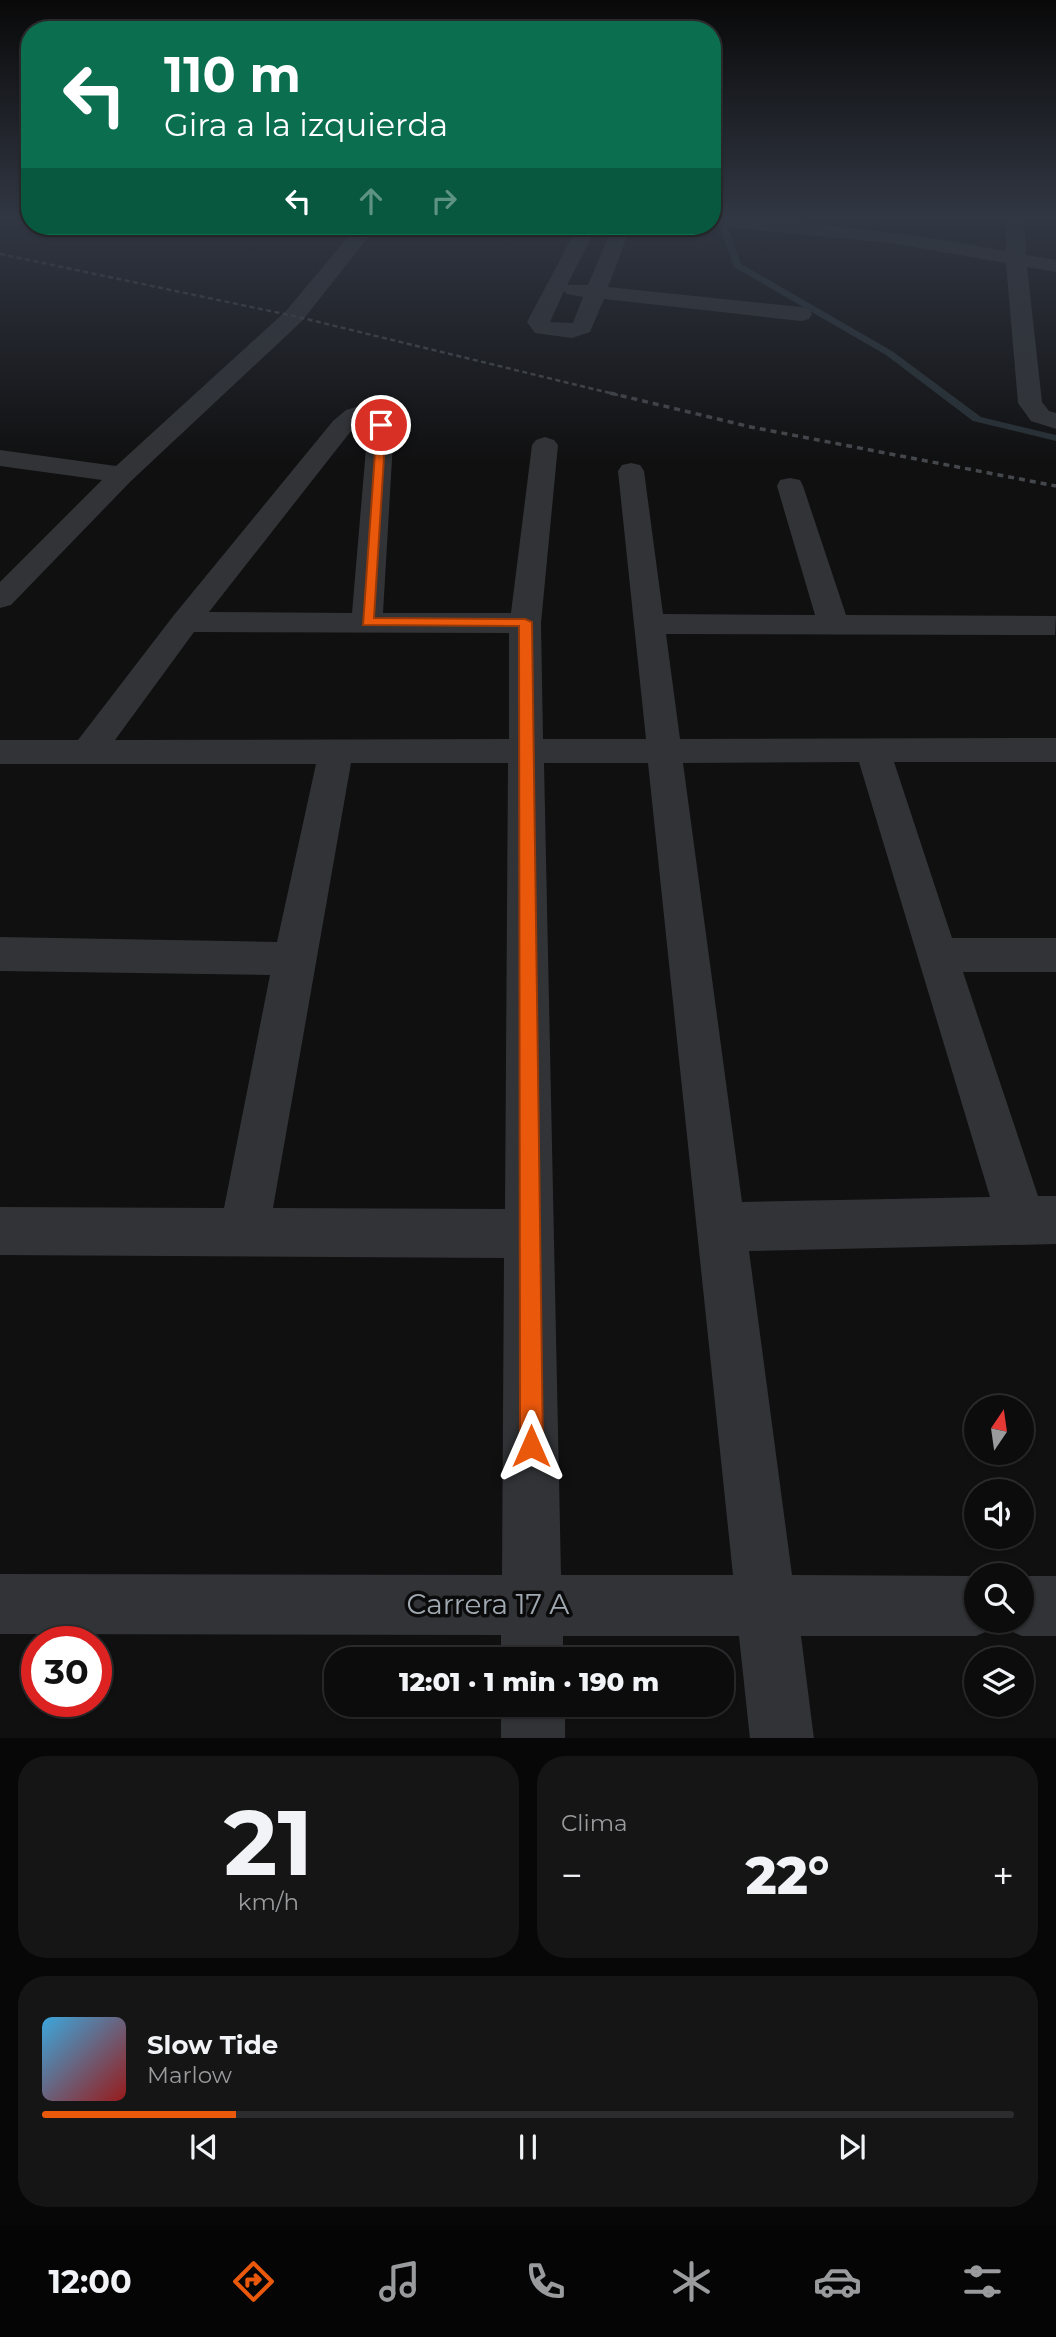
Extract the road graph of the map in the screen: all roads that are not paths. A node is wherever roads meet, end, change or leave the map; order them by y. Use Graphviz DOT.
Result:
graph roads {
  1 [pos="307,300"];
  2 [pos="549,300"];
  3 [pos="595,300"];
  4 [pos="667,300"];
  5 [pos="1020,300"];
  6 [pos="801,314"];
  7 [pos="1048,419"];
  8 [pos="545,445"];
  9 [pos="0,458"];
  10 [pos="631,471"];
  11 [pos="122,475"];
  12 [pos="790,486"];
  13 [pos="0,599"];
  14 [pos="185,622"];
  15 [pos="367,622"];
  16 [pos="525,622"];
  17 [pos="650,624"];
  18 [pos="833,624"];
  19 [pos="1055,625"];
  20 [pos="664,750"];
  21 [pos="1056,750"];
  22 [pos="336,751"];
  23 [pos="527,751"];
  24 [pos="873,751"];
  25 [pos="0,752"];
  26 [pos="87,752"];
  27 [pos="0,954"];
  28 [pos="937,955"];
  29 [pos="1056,955"];
  30 [pos="293,959"];
  31 [pos="1039,1220"];
  32 [pos="722,1227"];
  33 [pos="0,1231"];
  34 [pos="244,1233"];
  35 [pos="530,1234"];
  36 [pos="0,1604"];
  37 [pos="766,1605"];
  38 [pos="964,1605"];
  39 [pos="1034,1606"];
  40 [pos="1056,1606"];
  41 [pos="532,1632"];
  42 [pos="533,1717"];
  43 [pos="533,1738"];
  44 [pos="782,1738"];
  1 -- 11 [label="street"];
  2 -- 3 [label="street"];
  4 -- 6 [label="street"];
  5 -- 7 [label="street"];
  8 -- 16 [label="street"];
  9 -- 11 [label="street"];
  10 -- 17 [label="street"];
  11 -- 13 [label="street"];
  12 -- 18 [label="street"];
  14 -- 15 [label="street"];
  14 -- 15 [label="street"];
  14 -- 26 [label="street"];
  15 -- 16 [label="street"];
  16 -- 23 [label="street"];
  17 -- 18 [label="street"];
  17 -- 20 [label="street"];
  18 -- 19 [label="street"];
  20 -- 23 [label="street"];
  20 -- 24 [label="street"];
  20 -- 32 [label="street"];
  21 -- 24 [label="street"];
  22 -- 23 [label="street"];
  22 -- 26 [label="street"];
  22 -- 30 [label="street"];
  23 -- 35 [label="street"];
  24 -- 28 [label="street"];
  25 -- 26 [label="street"];
  27 -- 30 [label="street"];
  28 -- 29 [label="street"];
  28 -- 31 [label="street"];
  30 -- 34 [label="street"];
  31 -- 32 [label="street"];
  32 -- 37 [label="street"];
  33 -- 34 [label="street"];
  34 -- 35 [label="street"];
  35 -- 41 [label="street"];
  36 -- 41 [label="street, Carrera 17 A"];
  37 -- 38 [label="street, Carrera 17 A"];
  37 -- 41 [label="street, Carrera 17 A"];
  37 -- 44 [label="street"];
  39 -- 40 [label="street"];
  42 -- 43 [label="street"];
}
